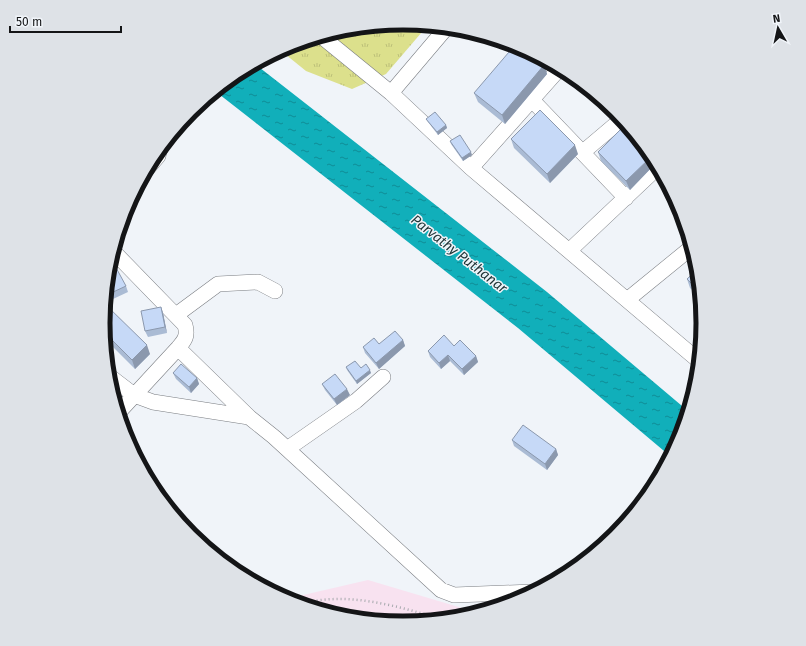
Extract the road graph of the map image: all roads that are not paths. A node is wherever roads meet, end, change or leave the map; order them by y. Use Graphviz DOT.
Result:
graph roads {
  1 [pos="442,33"];
  2 [pos="326,40"];
  3 [pos="556,73"];
  4 [pos="391,93"];
  5 [pos="532,100"];
  6 [pos="617,123"];
  7 [pos="583,152"];
  8 [pos="471,168"];
  9 [pos="654,171"];
  10 [pos="626,198"];
  11 [pos="570,250"];
  12 [pos="687,251"];
  13 [pos="118,256"];
  14 [pos="275,291"];
  15 [pos="627,300"];
  16 [pos="176,315"];
  17 [pos="178,348"];
  18 [pos="693,356"];
  19 [pos="383,377"];
  20 [pos="116,381"];
  21 [pos="134,395"];
  22 [pos="123,408"];
  23 [pos="249,417"];
  24 [pos="287,449"];
  25 [pos="518,593"];
  1 -- 4 [label="street"];
  2 -- 4 [label="street"];
  3 -- 5 [label="street"];
  4 -- 8 [label="street"];
  5 -- 7 [label="street"];
  5 -- 8 [label="street"];
  6 -- 7 [label="street"];
  7 -- 10 [label="street"];
  8 -- 11 [label="street"];
  9 -- 10 [label="street"];
  10 -- 11 [label="street"];
  11 -- 15 [label="street"];
  12 -- 15 [label="street"];
  13 -- 16 [label="street"];
  14 -- 16 [label="street"];
  15 -- 18 [label="street"];
  16 -- 17 [label="street"];
  17 -- 21 [label="street"];
  17 -- 23 [label="street"];
  19 -- 24 [label="street"];
  20 -- 21 [label="street"];
  21 -- 22 [label="street"];
  21 -- 23 [label="street"];
  23 -- 24 [label="street"];
  24 -- 25 [label="street"];
}
